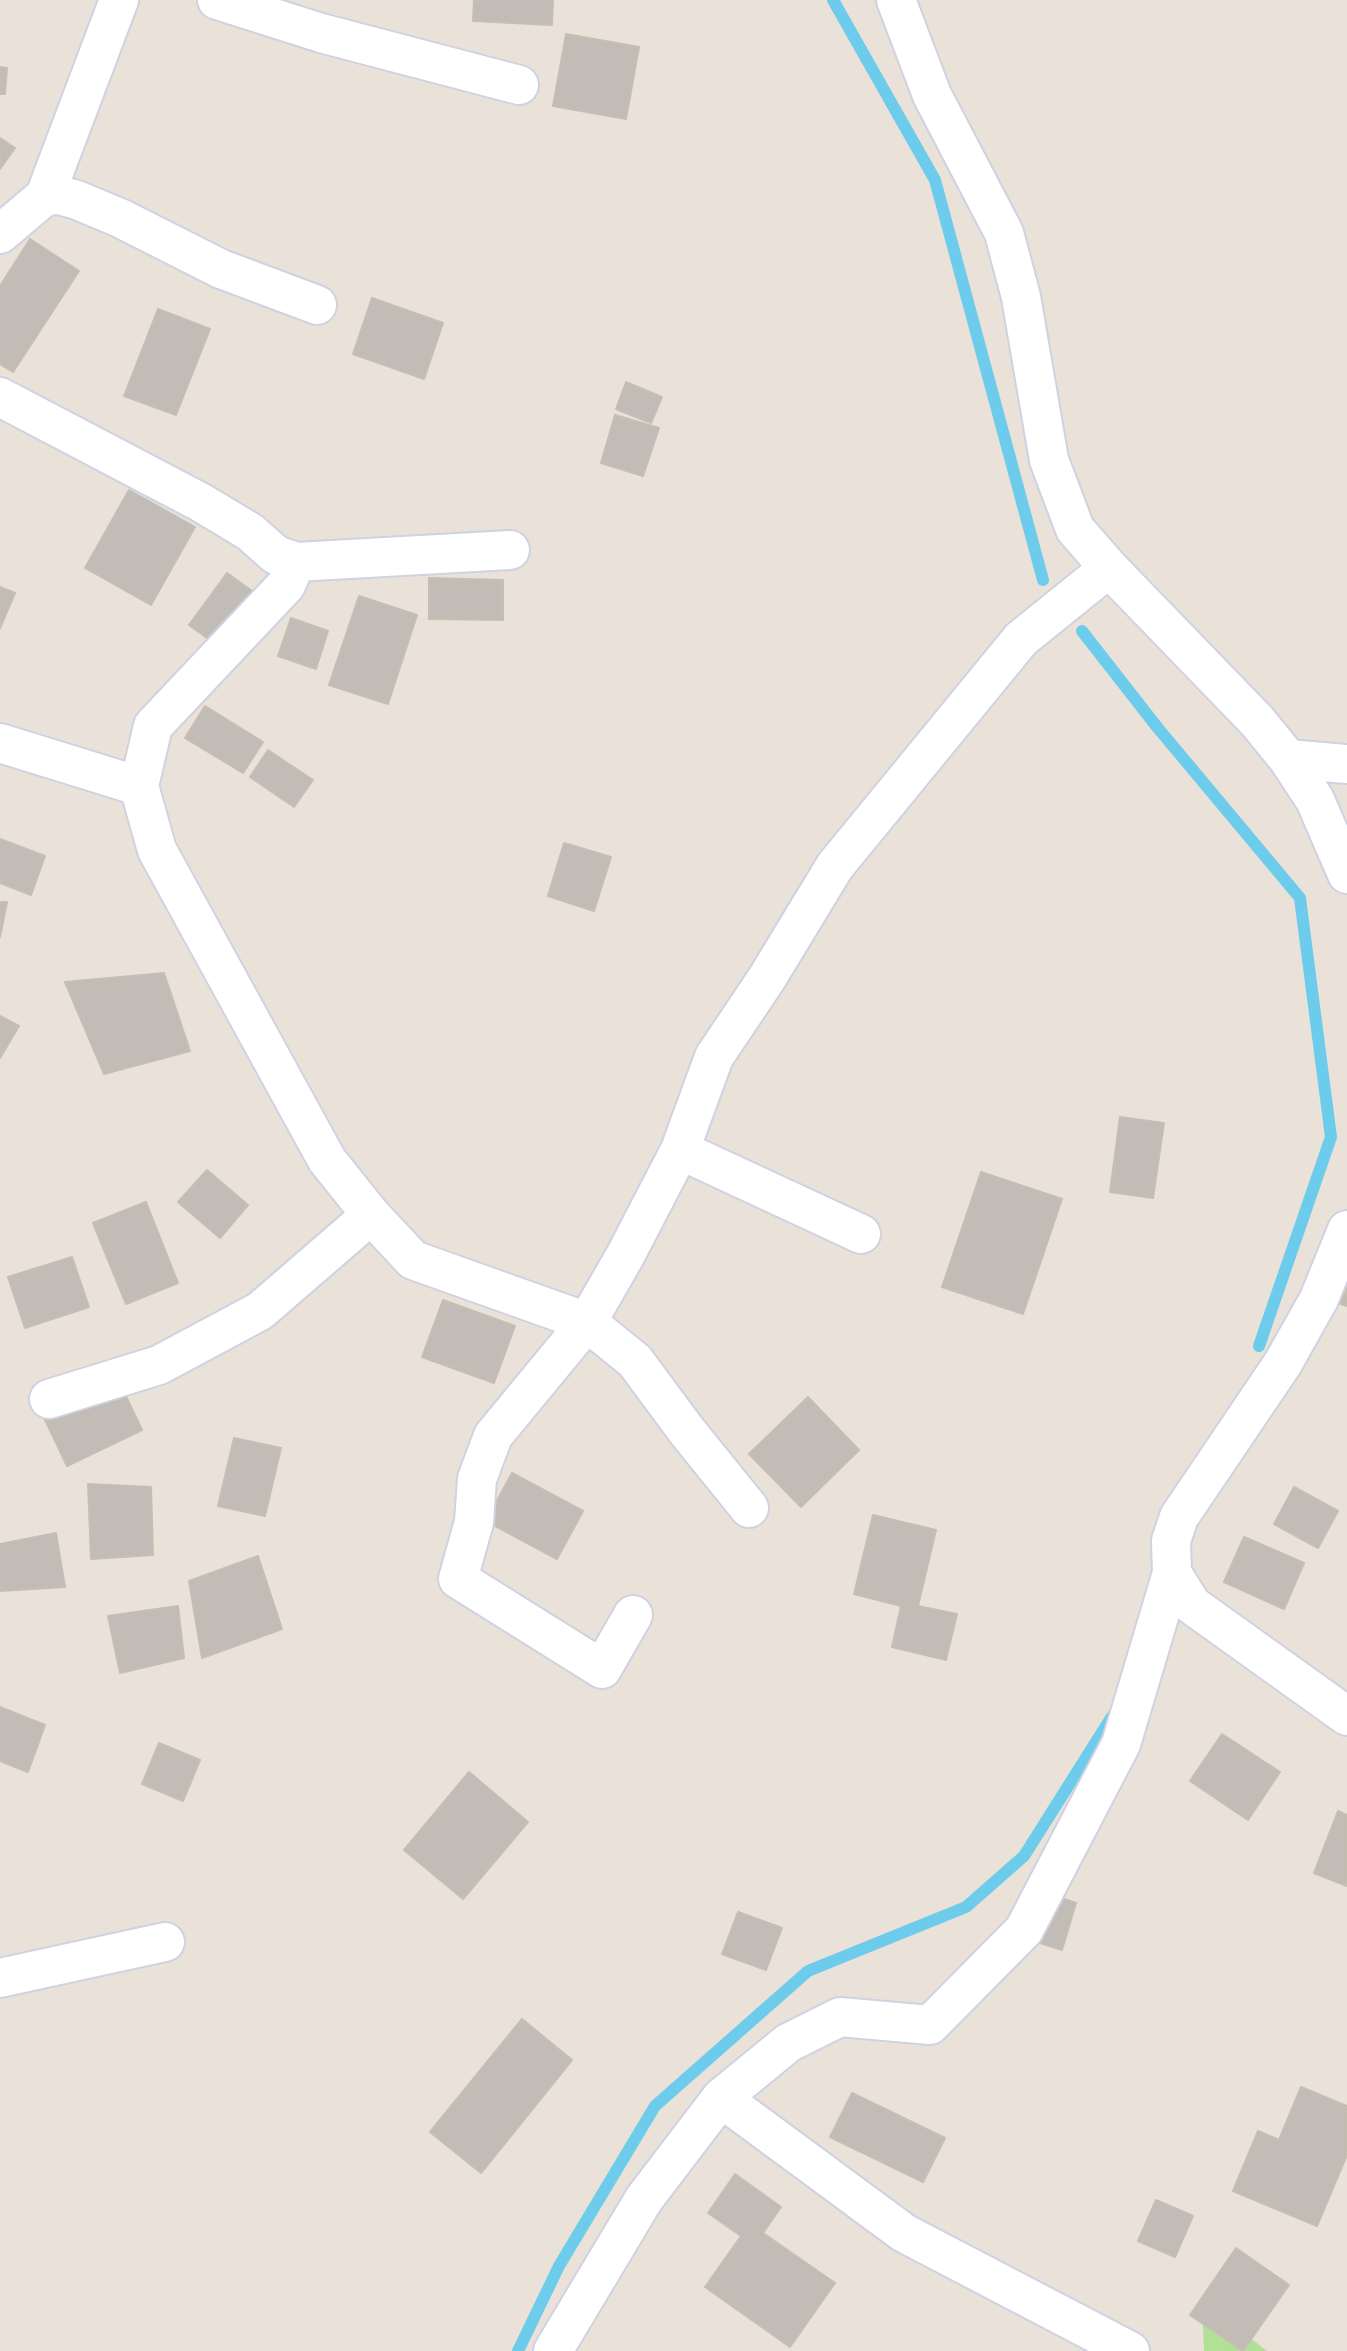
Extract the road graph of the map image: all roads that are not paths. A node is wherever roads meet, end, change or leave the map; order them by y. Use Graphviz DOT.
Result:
graph roads {
  1 [pos="119,0"];
  2 [pos="217,0"];
  3 [pos="896,0"];
  4 [pos="300,12"];
  5 [pos="519,85"];
  6 [pos="45,196"];
  7 [pos="0,234"];
  8 [pos="317,305"];
  9 [pos="0,397"];
  10 [pos="510,550"];
  11 [pos="296,562"];
  12 [pos="1109,568"];
  13 [pos="0,743"];
  14 [pos="1287,759"];
  15 [pos="1347,764"];
  16 [pos="139,786"];
  17 [pos="1347,874"];
  18 [pos="680,1150"];
  19 [pos="371,1215"];
  20 [pos="1347,1230"];
  21 [pos="861,1234"];
  22 [pos="587,1322"];
  23 [pos="50,1399"];
  24 [pos="749,1508"];
  25 [pos="1172,1573"];
  26 [pos="633,1615"];
  27 [pos="1347,1716"];
  28 [pos="166,1941"];
  29 [pos="0,1979"];
  30 [pos="721,2098"];
  31 [pos="553,2351"];
  32 [pos="1130,2351"];
  1 -- 6 [label="street"];
  2 -- 4 [label="street"];
  3 -- 12 [label="street"];
  4 -- 5 [label="street"];
  6 -- 7 [label="street"];
  6 -- 8 [label="street"];
  9 -- 11 [label="street"];
  10 -- 11 [label="street"];
  11 -- 16 [label="street"];
  12 -- 14 [label="street"];
  12 -- 18 [label="street"];
  13 -- 16 [label="street"];
  14 -- 15 [label="street"];
  14 -- 17 [label="street"];
  16 -- 19 [label="street"];
  18 -- 21 [label="street"];
  18 -- 22 [label="street"];
  19 -- 22 [label="street"];
  19 -- 23 [label="street"];
  20 -- 25 [label="street"];
  22 -- 24 [label="street"];
  22 -- 26 [label="street"];
  25 -- 27 [label="street"];
  25 -- 30 [label="street"];
  28 -- 29 [label="street"];
  30 -- 31 [label="street"];
  30 -- 32 [label="street"];
}
